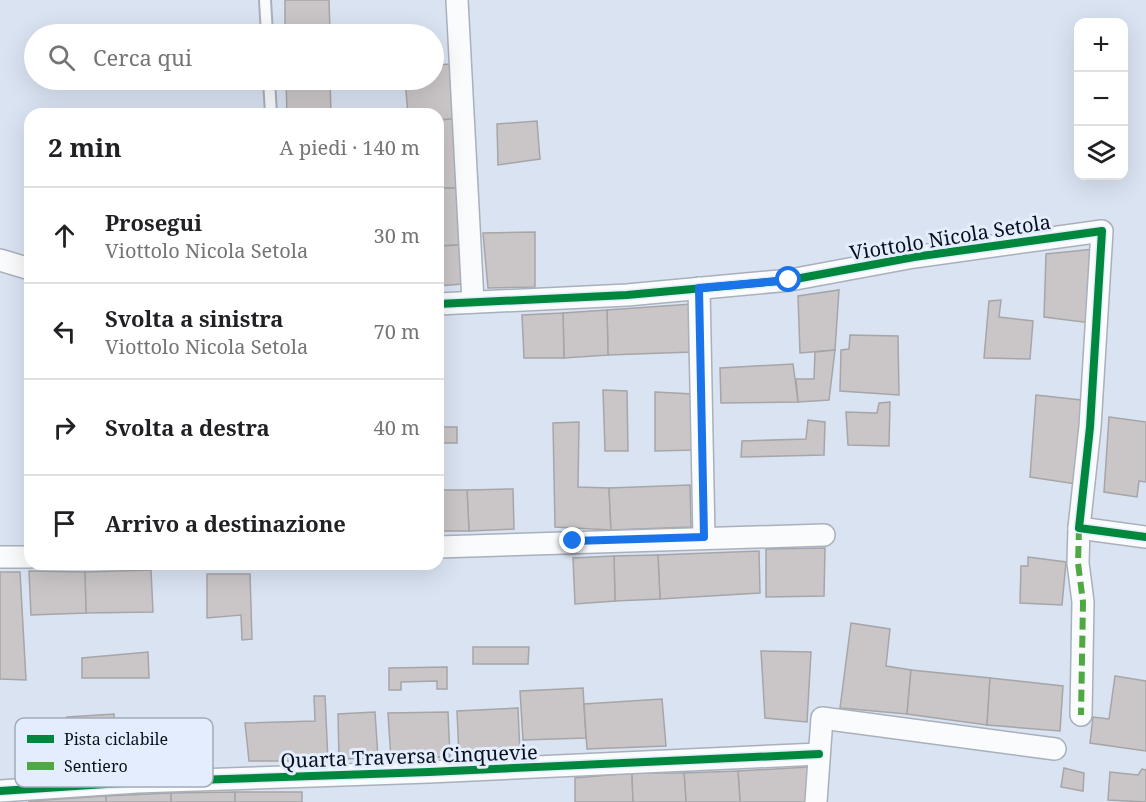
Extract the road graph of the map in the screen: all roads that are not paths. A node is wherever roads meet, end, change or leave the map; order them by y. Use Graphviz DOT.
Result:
graph roads {
  1 [pos="266,0"];
  2 [pos="457,0"];
  3 [pos="267,24"];
  4 [pos="270,90"];
  5 [pos="271,108"];
  6 [pos="0,260"];
  7 [pos="24,267"];
  8 [pos="699,288"];
  9 [pos="473,302"];
  10 [pos="444,303"];
  11 [pos="1079,528"];
  12 [pos="824,535"];
  13 [pos="704,537"];
  14 [pos="1146,537"];
  15 [pos="444,547"];
  16 [pos="24,557"];
  17 [pos="0,558"];
  18 [pos="1081,715"];
  19 [pos="1055,749"];
  20 [pos="819,754"];
  21 [pos="213,780"];
  22 [pos="68,787"];
  23 [pos="0,791"];
  24 [pos="816,802"];
  1 -- 3 [label="lane"];
  2 -- 9 [label="street"];
  4 -- 5 [label="lane"];
  6 -- 7 [label="street"];
  8 -- 9 [label="street, Viottolo Nicola Setola"];
  8 -- 11 [label="street, Viottolo Nicola Setola"];
  8 -- 13 [label="street"];
  9 -- 10 [label="street, Viottolo Nicola Setola"];
  11 -- 14 [label="street"];
  11 -- 18 [label="street, Viottolo Nicola Setola"];
  12 -- 13 [label="street"];
  13 -- 15 [label="street"];
  16 -- 17 [label="street"];
  19 -- 20 [label="street"];
  20 -- 21 [label="street, Quarta Traversa Cinquevie"];
  20 -- 24 [label="street"];
  22 -- 23 [label="street, Quarta Traversa Cinquevie"];
}
